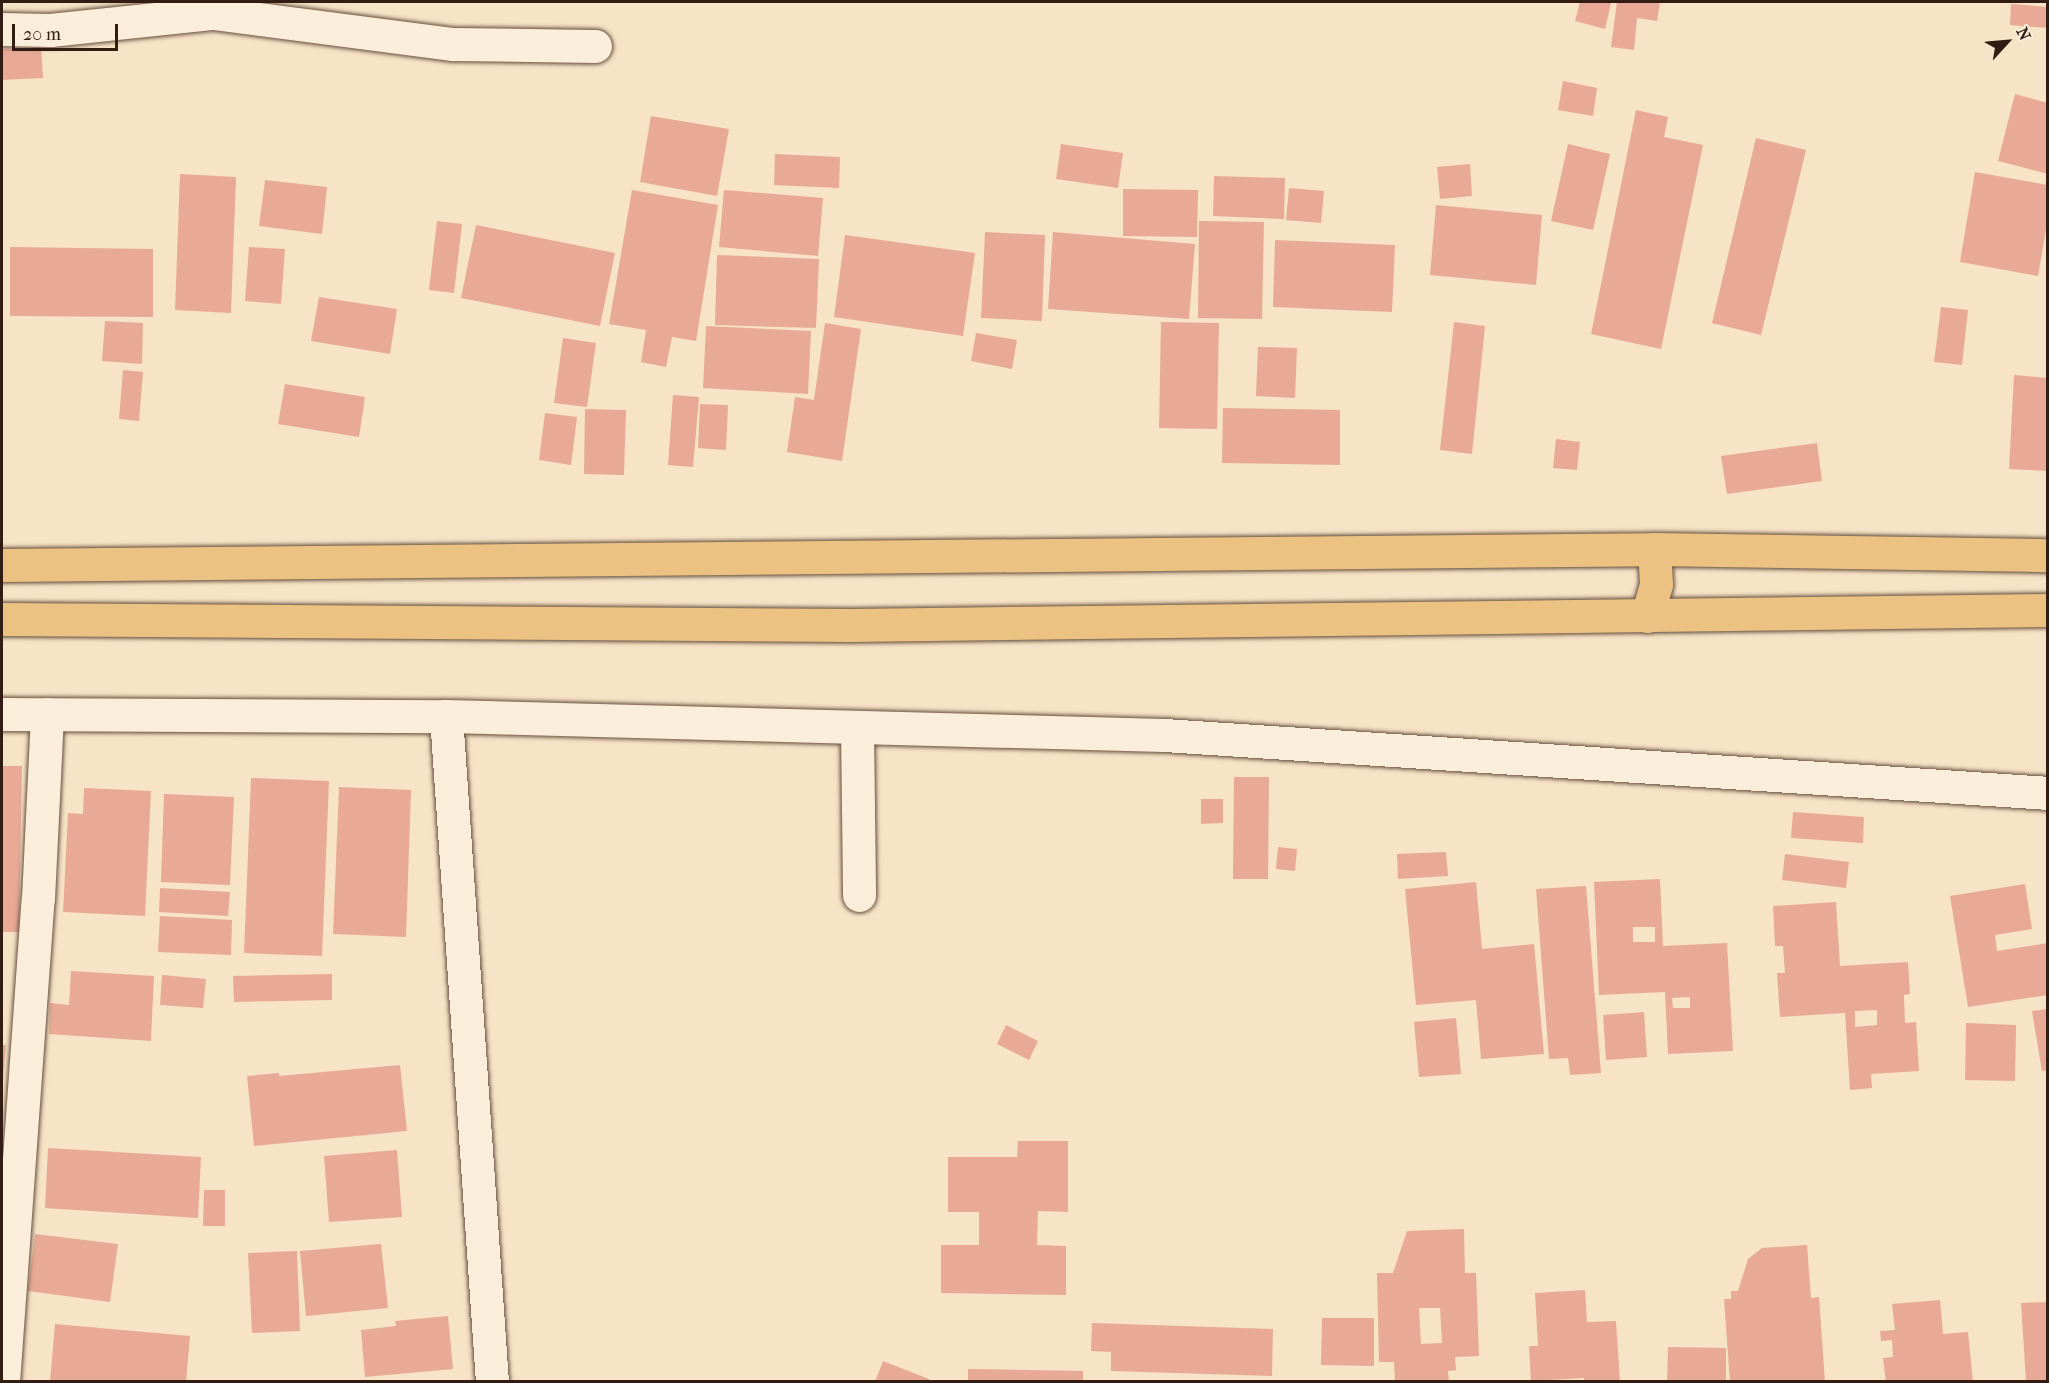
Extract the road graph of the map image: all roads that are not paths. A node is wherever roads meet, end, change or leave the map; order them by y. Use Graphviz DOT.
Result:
graph roads {
  1 [pos="2,29"];
  2 [pos="595,46"];
  3 [pos="1654,549"];
  4 [pos="2048,555"];
  5 [pos="2,565"];
  6 [pos="2048,610"];
  7 [pos="1647,616"];
  8 [pos="2,619"];
  9 [pos="2,714"];
  10 [pos="47,714"];
  11 [pos="446,716"];
  12 [pos="857,727"];
  13 [pos="2048,794"];
  14 [pos="859,896"];
  15 [pos="3,1382"];
  16 [pos="492,1382"];
  1 -- 2 [label="street"];
  3 -- 4 [label="main road"];
  3 -- 5 [label="main road"];
  3 -- 7 [label="main road"];
  6 -- 7 [label="main road"];
  7 -- 8 [label="main road"];
  9 -- 10 [label="street"];
  10 -- 11 [label="street"];
  10 -- 15 [label="street"];
  11 -- 12 [label="street"];
  11 -- 16 [label="street"];
  12 -- 13 [label="street"];
  12 -- 14 [label="street"];
}
